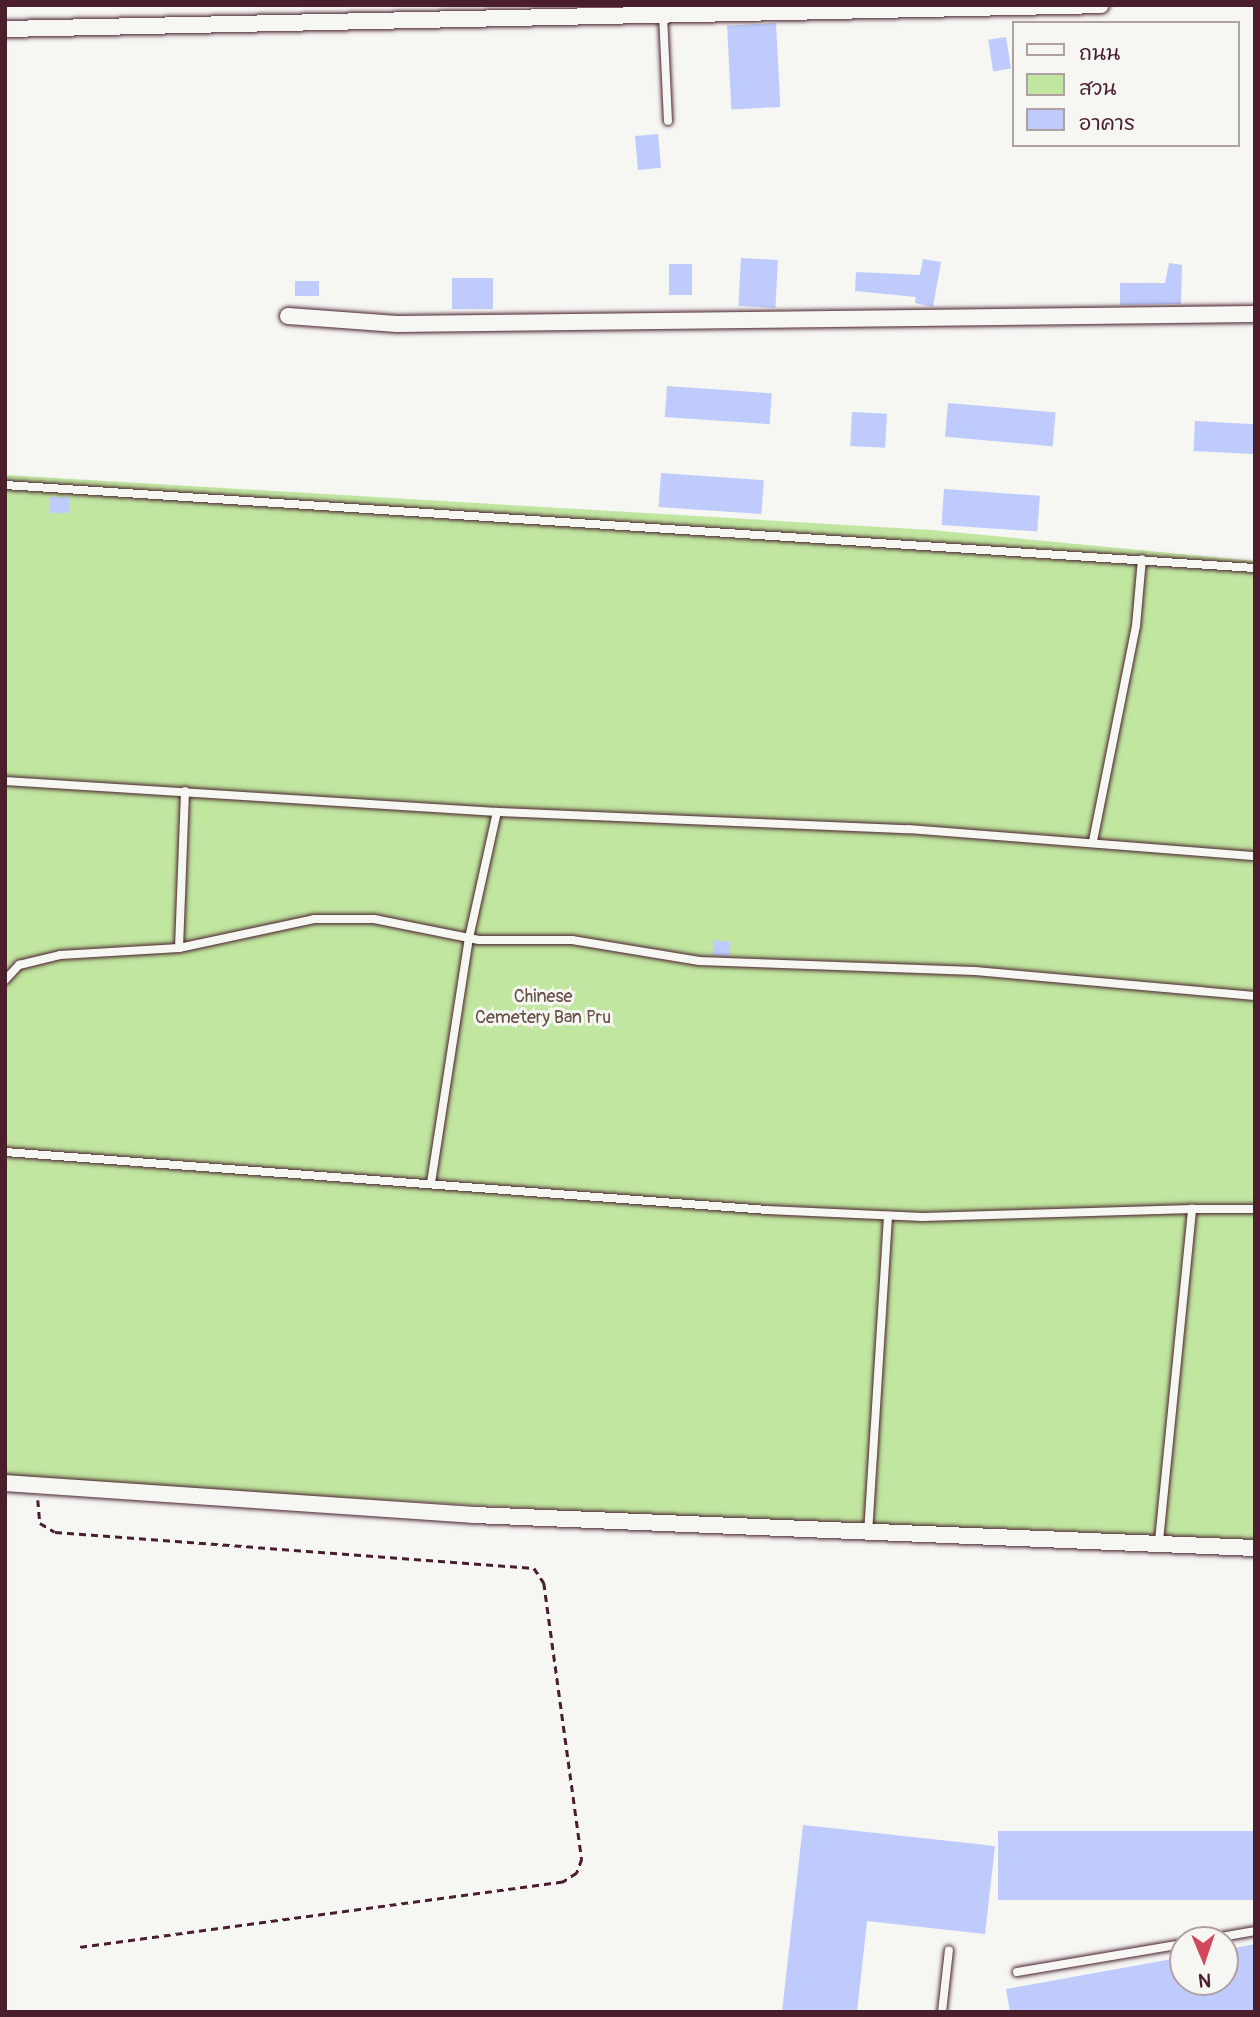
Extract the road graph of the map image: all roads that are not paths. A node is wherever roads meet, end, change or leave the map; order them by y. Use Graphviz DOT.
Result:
graph roads {
  1 [pos="1101,5"];
  2 [pos="663,15"];
  3 [pos="5,29"];
  4 [pos="668,121"];
  5 [pos="1255,314"];
  6 [pos="288,316"];
  7 [pos="5,485"];
  8 [pos="1142,559"];
  9 [pos="1255,568"];
  10 [pos="5,781"];
  11 [pos="185,791"];
  12 [pos="497,812"];
  13 [pos="1093,841"];
  14 [pos="1255,856"];
  15 [pos="469,938"];
  16 [pos="179,948"];
  17 [pos="5,980"];
  18 [pos="1255,996"];
  19 [pos="5,1152"];
  20 [pos="430,1183"];
  21 [pos="1192,1209"];
  22 [pos="1255,1209"];
  23 [pos="888,1216"];
  24 [pos="5,1483"];
  25 [pos="868,1534"];
  26 [pos="1159,1541"];
  27 [pos="1255,1548"];
  28 [pos="1169,1946"];
  29 [pos="949,1950"];
  30 [pos="1017,1972"];
  31 [pos="942,2012"];
  1 -- 2 [label="street"];
  2 -- 3 [label="street"];
  2 -- 4 [label="lane"];
  5 -- 6 [label="street"];
  7 -- 8 [label="lane"];
  8 -- 9 [label="lane"];
  8 -- 13 [label="lane"];
  10 -- 11 [label="lane"];
  11 -- 12 [label="lane"];
  11 -- 16 [label="lane"];
  12 -- 13 [label="lane"];
  12 -- 15 [label="lane"];
  13 -- 14 [label="lane"];
  15 -- 16 [label="lane"];
  15 -- 18 [label="lane"];
  15 -- 20 [label="lane"];
  16 -- 17 [label="lane"];
  19 -- 20 [label="lane"];
  20 -- 23 [label="lane"];
  21 -- 22 [label="lane"];
  21 -- 23 [label="lane"];
  21 -- 26 [label="lane"];
  23 -- 25 [label="lane"];
  24 -- 25 [label="street"];
  25 -- 26 [label="street"];
  26 -- 27 [label="street"];
  28 -- 30 [label="lane"];
  29 -- 31 [label="lane"];
}
